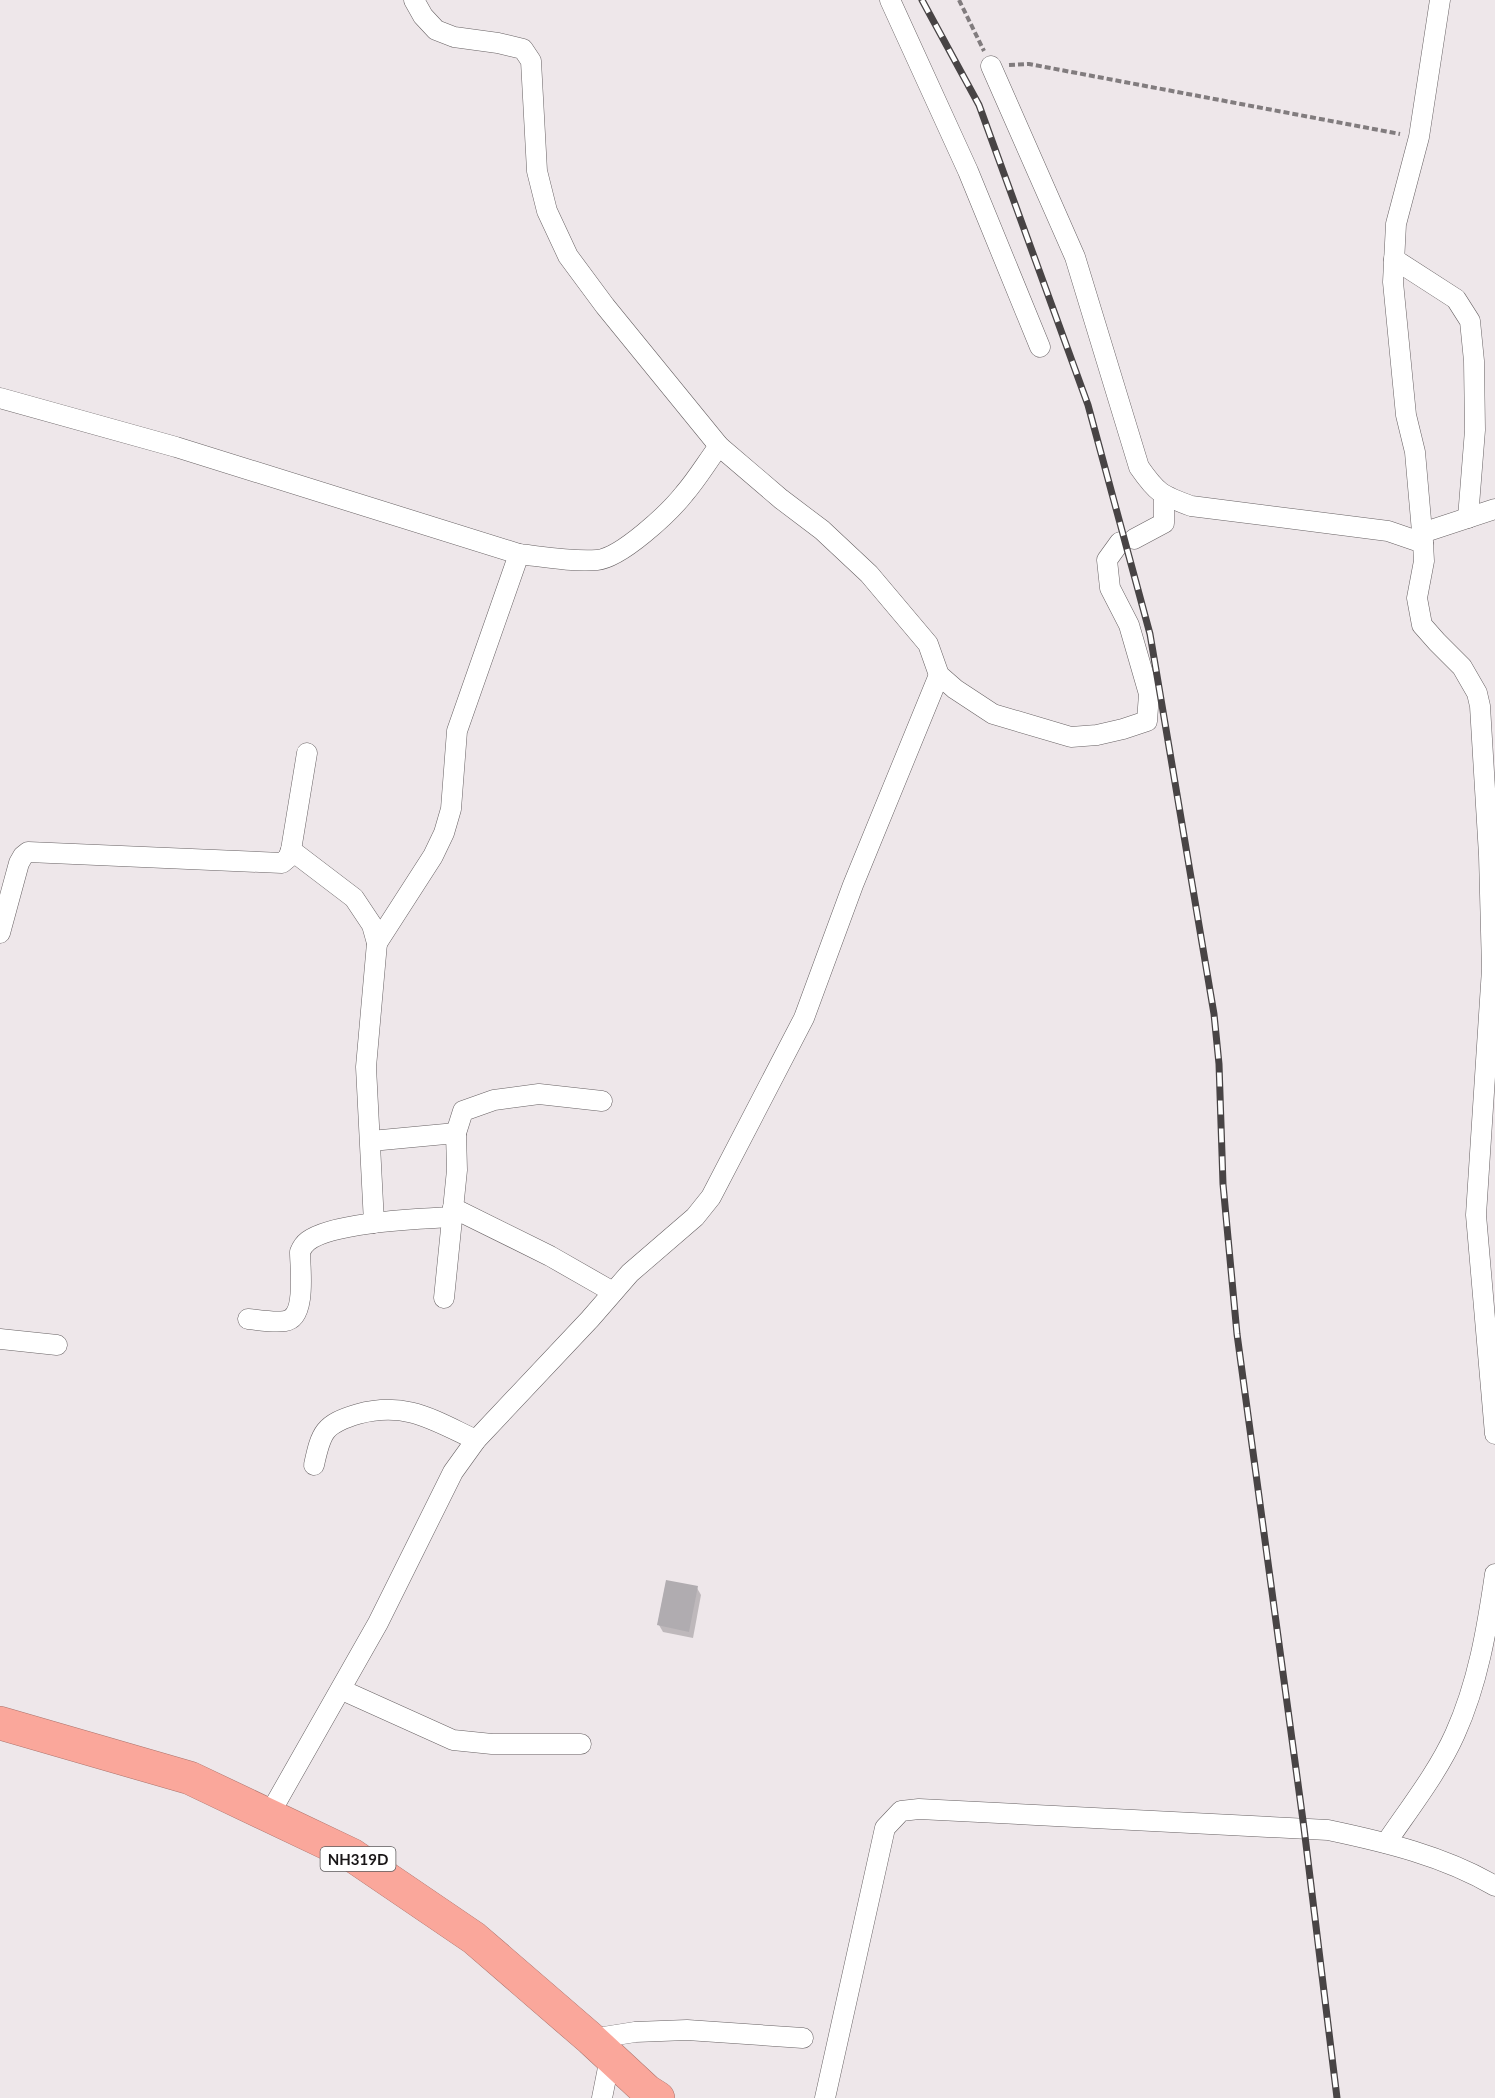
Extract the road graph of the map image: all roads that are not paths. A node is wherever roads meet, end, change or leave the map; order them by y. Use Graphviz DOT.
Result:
graph roads {
  1 [pos="414,0"];
  2 [pos="890,0"];
  3 [pos="1440,0"];
  4 [pos="991,66"];
  5 [pos="1394,259"];
  6 [pos="1040,347"];
  7 [pos="0,398"];
  8 [pos="719,446"];
  9 [pos="1164,497"];
  10 [pos="1495,509"];
  11 [pos="1468,518"];
  12 [pos="1423,538"];
  13 [pos="519,554"];
  14 [pos="939,675"];
  15 [pos="307,753"];
  16 [pos="291,850"];
  17 [pos="0,933"];
  18 [pos="377,943"];
  19 [pos="602,1101"];
  20 [pos="456,1133"];
  21 [pos="371,1141"];
  22 [pos="453,1212"];
  23 [pos="374,1223"];
  24 [pos="613,1292"];
  25 [pos="444,1298"];
  26 [pos="248,1319"];
  27 [pos="0,1339"];
  28 [pos="57,1345"];
  29 [pos="1495,1434"];
  30 [pos="476,1440"];
  31 [pos="314,1465"];
  32 [pos="1495,1574"];
  33 [pos="342,1690"];
  34 [pos="0,1723"];
  35 [pos="581,1744"];
  36 [pos="269,1815"];
  37 [pos="1386,1843"];
  38 [pos="1495,1886"];
  39 [pos="803,2038"];
  40 [pos="600,2048"];
  41 [pos="602,2098"];
  42 [pos="658,2098"];
  43 [pos="825,2098"];
  1 -- 8 [label="street"];
  2 -- 6 [label="street"];
  3 -- 5 [label="street"];
  4 -- 9 [label="street"];
  5 -- 11 [label="street"];
  5 -- 12 [label="street"];
  7 -- 13 [label="street"];
  8 -- 13 [label="street"];
  8 -- 14 [label="street"];
  9 -- 12 [label="street"];
  9 -- 14 [label="street"];
  10 -- 11 [label="street"];
  11 -- 12 [label="street"];
  12 -- 29 [label="street"];
  13 -- 18 [label="street"];
  14 -- 24 [label="street"];
  15 -- 16 [label="street"];
  16 -- 17 [label="street"];
  16 -- 18 [label="street"];
  18 -- 21 [label="street"];
  19 -- 20 [label="street"];
  20 -- 21 [label="street"];
  20 -- 22 [label="street"];
  21 -- 23 [label="street"];
  22 -- 23 [label="street"];
  22 -- 24 [label="street"];
  22 -- 25 [label="street"];
  23 -- 26 [label="street"];
  24 -- 30 [label="street"];
  27 -- 28 [label="street"];
  30 -- 31 [label="street"];
  30 -- 33 [label="street"];
  32 -- 37 [label="street"];
  33 -- 35 [label="street"];
  33 -- 36 [label="street"];
  34 -- 36 [label="highway, NH319D"];
  36 -- 40 [label="highway, NH319D"];
  37 -- 38 [label="street"];
  37 -- 43 [label="street"];
  39 -- 40 [label="street"];
  40 -- 41 [label="street"];
  40 -- 42 [label="highway, NH319D"];
}
